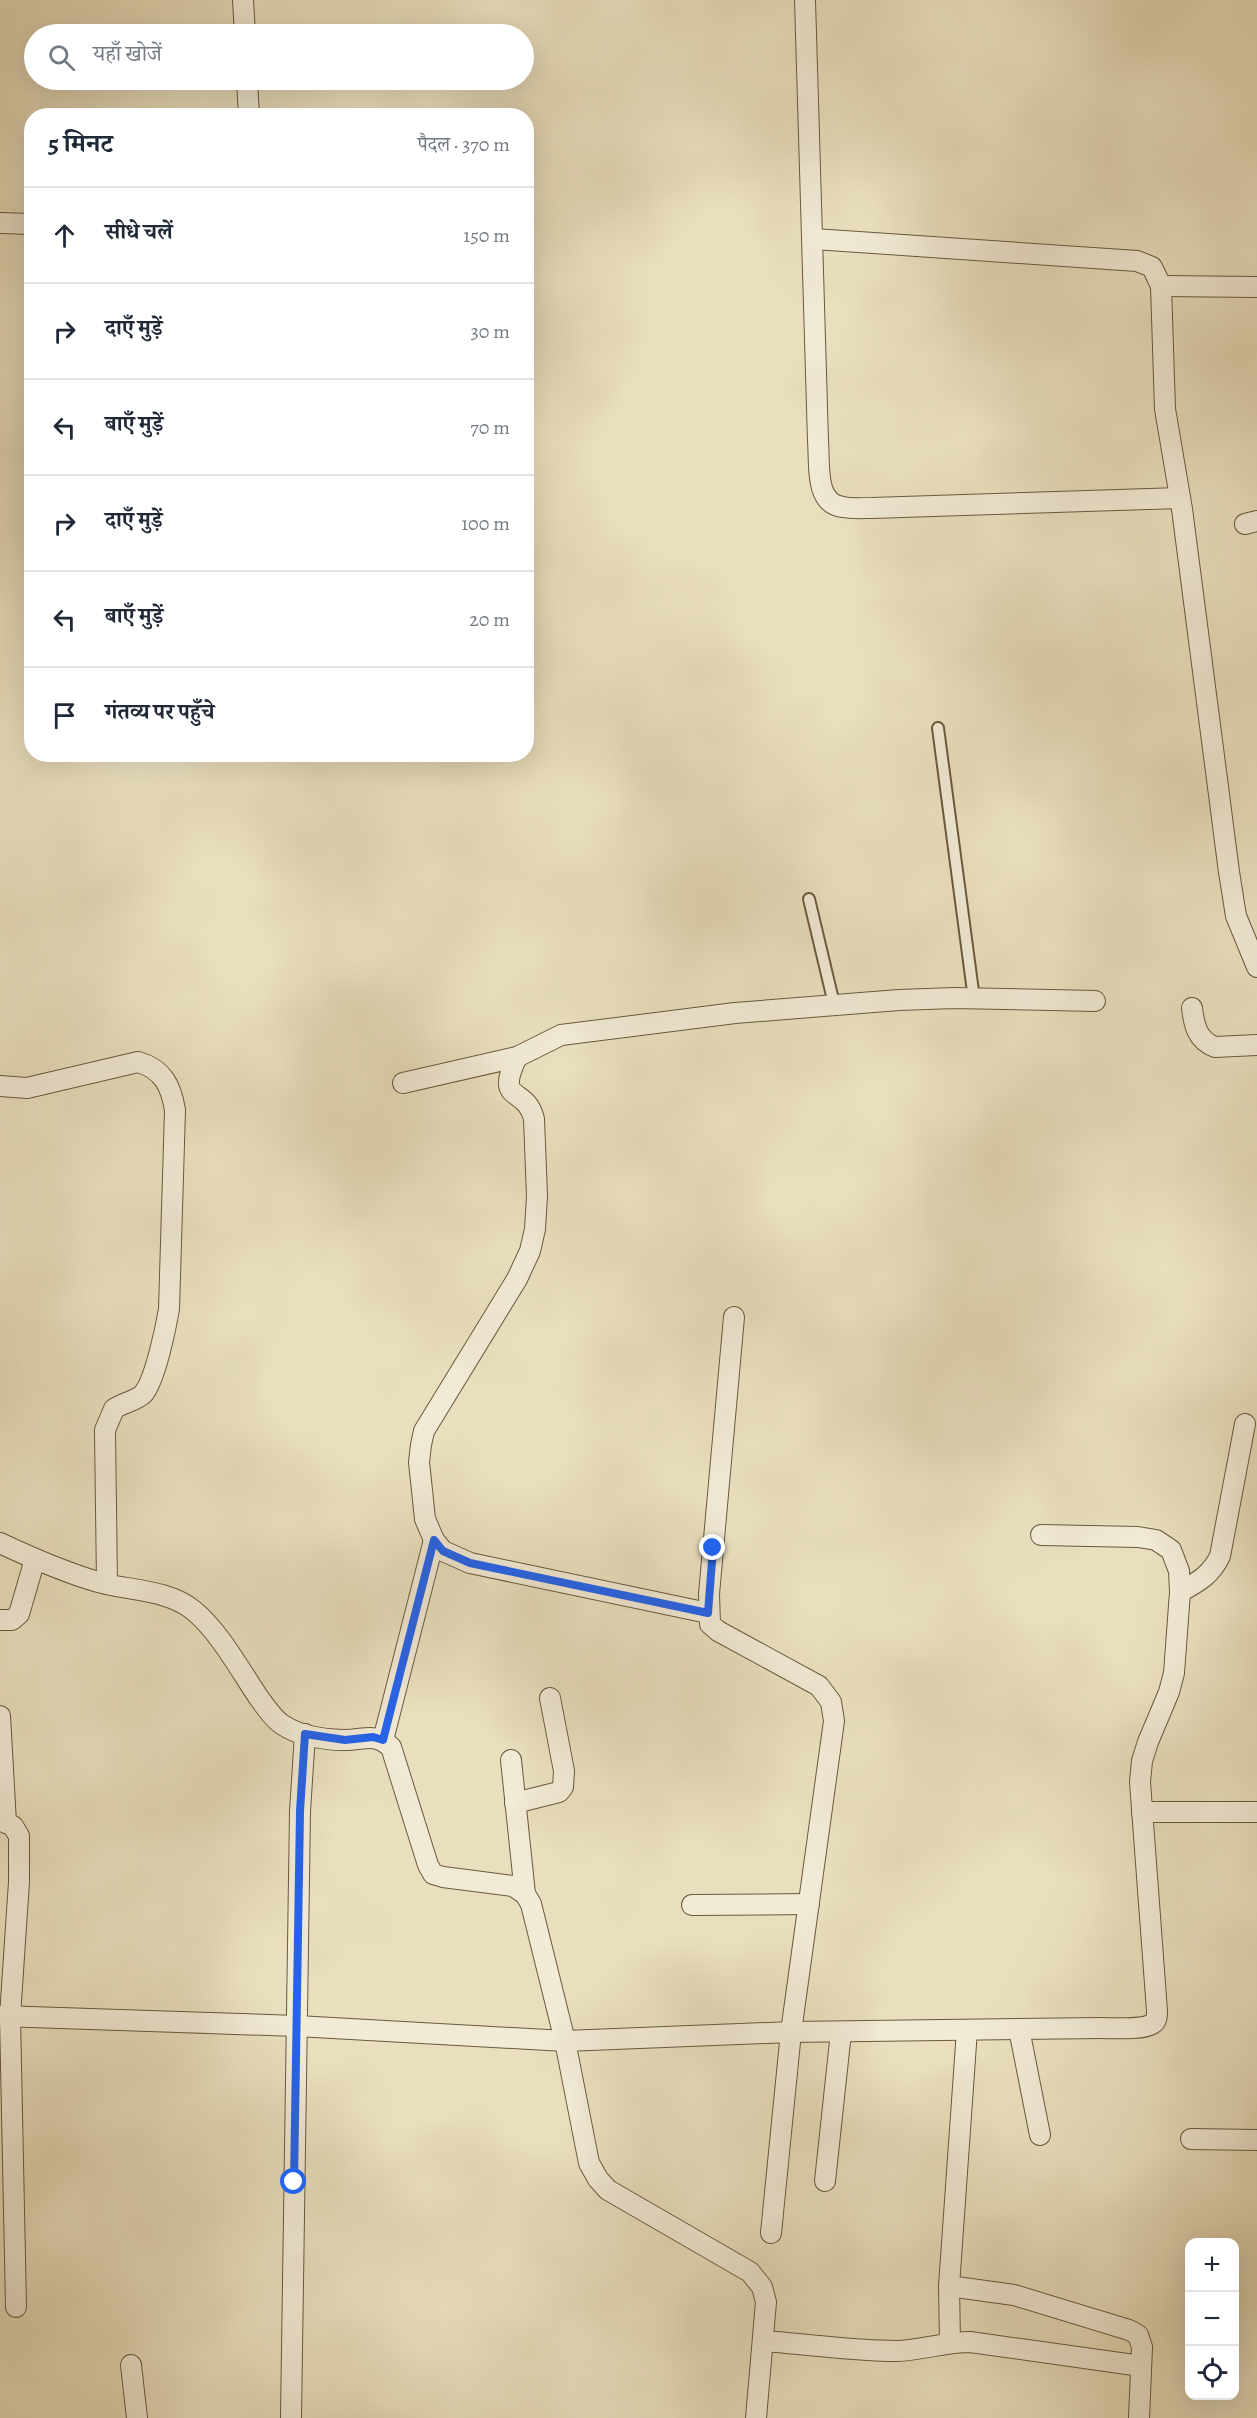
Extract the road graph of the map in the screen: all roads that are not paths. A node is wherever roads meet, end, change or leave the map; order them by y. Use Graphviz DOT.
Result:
graph roads {
  1 [pos="243,0"];
  2 [pos="806,0"];
  3 [pos="244,24"];
  4 [pos="248,90"];
  5 [pos="249,108"];
  6 [pos="0,223"];
  7 [pos="24,224"];
  8 [pos="814,239"];
  9 [pos="1161,286"];
  10 [pos="1257,287"];
  11 [pos="1180,498"];
  12 [pos="938,728"];
  13 [pos="809,898"];
  14 [pos="1257,967"];
  15 [pos="974,999"];
  16 [pos="1095,1002"];
  17 [pos="834,1004"];
  18 [pos="1192,1008"];
  19 [pos="1257,1045"];
  20 [pos="517,1058"];
  21 [pos="404,1083"];
  22 [pos="0,1086"];
  23 [pos="734,1317"];
  24 [pos="1245,1424"];
  25 [pos="1041,1535"];
  26 [pos="434,1540"];
  27 [pos="0,1544"];
  28 [pos="35,1559"];
  29 [pos="107,1584"];
  30 [pos="1180,1592"];
  31 [pos="708,1613"];
  32 [pos="0,1620"];
  33 [pos="550,1698"];
  34 [pos="0,1716"];
  35 [pos="305,1734"];
  36 [pos="383,1740"];
  37 [pos="511,1760"];
  38 [pos="515,1803"];
  39 [pos="1143,1812"];
  40 [pos="1257,1812"];
  41 [pos="3,1821"];
  42 [pos="525,1894"];
  43 [pos="809,1904"];
  44 [pos="692,1905"];
  45 [pos="5,2016"];
  46 [pos="297,2026"];
  47 [pos="967,2030"];
  48 [pos="1018,2030"];
  49 [pos="791,2032"];
  50 [pos="841,2032"];
  51 [pos="566,2041"];
  52 [pos="1040,2135"];
  53 [pos="1191,2139"];
  54 [pos="1257,2140"];
  55 [pos="825,2181"];
  56 [pos="771,2233"];
  57 [pos="949,2286"];
  58 [pos="16,2307"];
  59 [pos="763,2341"];
  60 [pos="950,2342"];
  61 [pos="131,2365"];
  62 [pos="1141,2366"];
  63 [pos="137,2418"];
  64 [pos="291,2418"];
  65 [pos="756,2418"];
  66 [pos="1139,2418"];
  1 -- 3 [label="street"];
  2 -- 8 [label="street"];
  4 -- 5 [label="street"];
  6 -- 7 [label="street"];
  8 -- 9 [label="street"];
  8 -- 11 [label="street"];
  9 -- 10 [label="street"];
  9 -- 11 [label="street"];
  11 -- 14 [label="street"];
  12 -- 15 [label="lane"];
  13 -- 17 [label="lane"];
  15 -- 16 [label="street"];
  15 -- 17 [label="street"];
  17 -- 20 [label="street"];
  18 -- 19 [label="street"];
  20 -- 21 [label="street"];
  20 -- 26 [label="street"];
  22 -- 29 [label="street"];
  23 -- 31 [label="street"];
  24 -- 30 [label="street"];
  25 -- 30 [label="street"];
  26 -- 31 [label="street"];
  26 -- 36 [label="street"];
  27 -- 28 [label="street"];
  28 -- 29 [label="street"];
  28 -- 32 [label="street"];
  29 -- 35 [label="street"];
  30 -- 39 [label="street"];
  31 -- 43 [label="street"];
  33 -- 38 [label="street"];
  34 -- 41 [label="street"];
  35 -- 36 [label="street"];
  35 -- 46 [label="street"];
  36 -- 42 [label="street"];
  37 -- 38 [label="street"];
  38 -- 42 [label="street"];
  39 -- 40 [label="street"];
  39 -- 48 [label="street"];
  41 -- 45 [label="street"];
  42 -- 51 [label="street"];
  43 -- 44 [label="street"];
  43 -- 49 [label="street"];
  45 -- 46 [label="street"];
  45 -- 58 [label="street"];
  46 -- 51 [label="street"];
  46 -- 64 [label="street"];
  47 -- 48 [label="street"];
  47 -- 50 [label="street"];
  47 -- 57 [label="street"];
  48 -- 52 [label="street"];
  49 -- 50 [label="street"];
  49 -- 51 [label="street"];
  49 -- 56 [label="street"];
  50 -- 55 [label="street"];
  51 -- 59 [label="street"];
  53 -- 54 [label="street"];
  57 -- 60 [label="street"];
  57 -- 62 [label="street"];
  59 -- 60 [label="street"];
  59 -- 65 [label="street"];
  60 -- 62 [label="street"];
  61 -- 63 [label="street"];
  62 -- 66 [label="street"];
}
